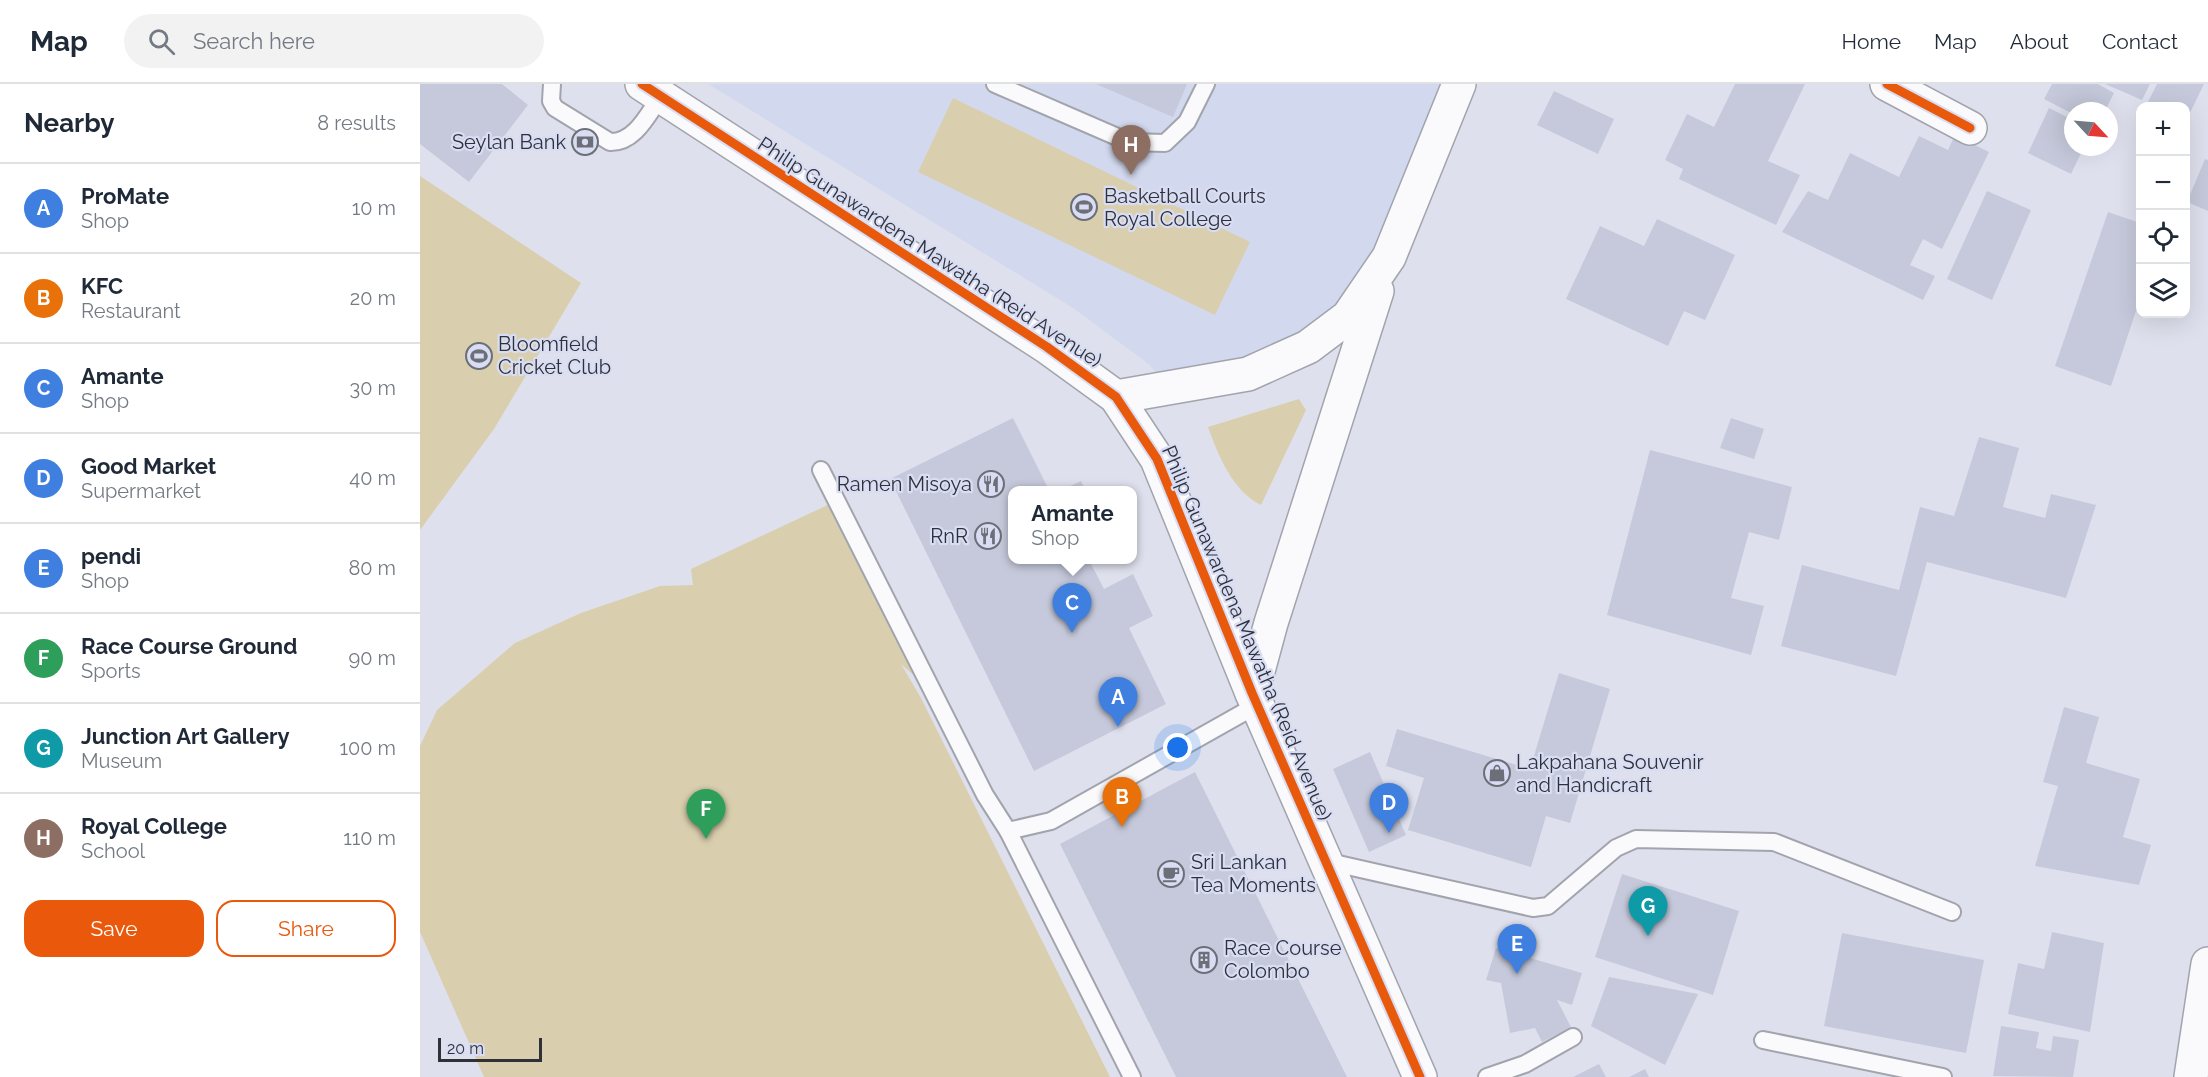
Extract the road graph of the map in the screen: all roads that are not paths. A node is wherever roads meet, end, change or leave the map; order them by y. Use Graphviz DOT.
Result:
graph roads {
  1 [pos="552,84"];
  2 [pos="995,84"];
  3 [pos="1206,84"];
  4 [pos="1459,84"];
  5 [pos="1887,84"];
  6 [pos="652,90"];
  7 [pos="1970,128"];
  8 [pos="1389,257"];
  9 [pos="1116,397"];
  10 [pos="821,470"];
  11 [pos="1254,699"];
  12 [pos="1008,831"];
  13 [pos="1325,861"];
  14 [pos="1952,912"];
  15 [pos="2208,964"];
  16 [pos="1573,1037"];
  17 [pos="1763,1040"];
  18 [pos="2197,1069"];
  19 [pos="1132,1077"];
  20 [pos="1420,1077"];
  21 [pos="1487,1077"];
  22 [pos="1943,1077"];
  1 -- 6 [label="lane"];
  2 -- 3 [label="lane"];
  4 -- 8 [label="main road"];
  5 -- 7 [label="main road"];
  6 -- 9 [label="main road, Philip Gunawardena Mawatha (Reid Avenue)"];
  8 -- 9 [label="main road"];
  8 -- 11 [label="main road"];
  9 -- 11 [label="main road, Philip Gunawardena Mawatha (Reid Avenue)"];
  10 -- 12 [label="lane"];
  11 -- 12 [label="lane"];
  11 -- 13 [label="main road, Philip Gunawardena Mawatha (Reid Avenue)"];
  12 -- 19 [label="lane"];
  13 -- 14 [label="lane"];
  13 -- 20 [label="main road, Philip Gunawardena Mawatha (Reid Avenue)"];
  15 -- 18 [label="main road"];
  16 -- 21 [label="lane"];
  17 -- 22 [label="lane"];
}
